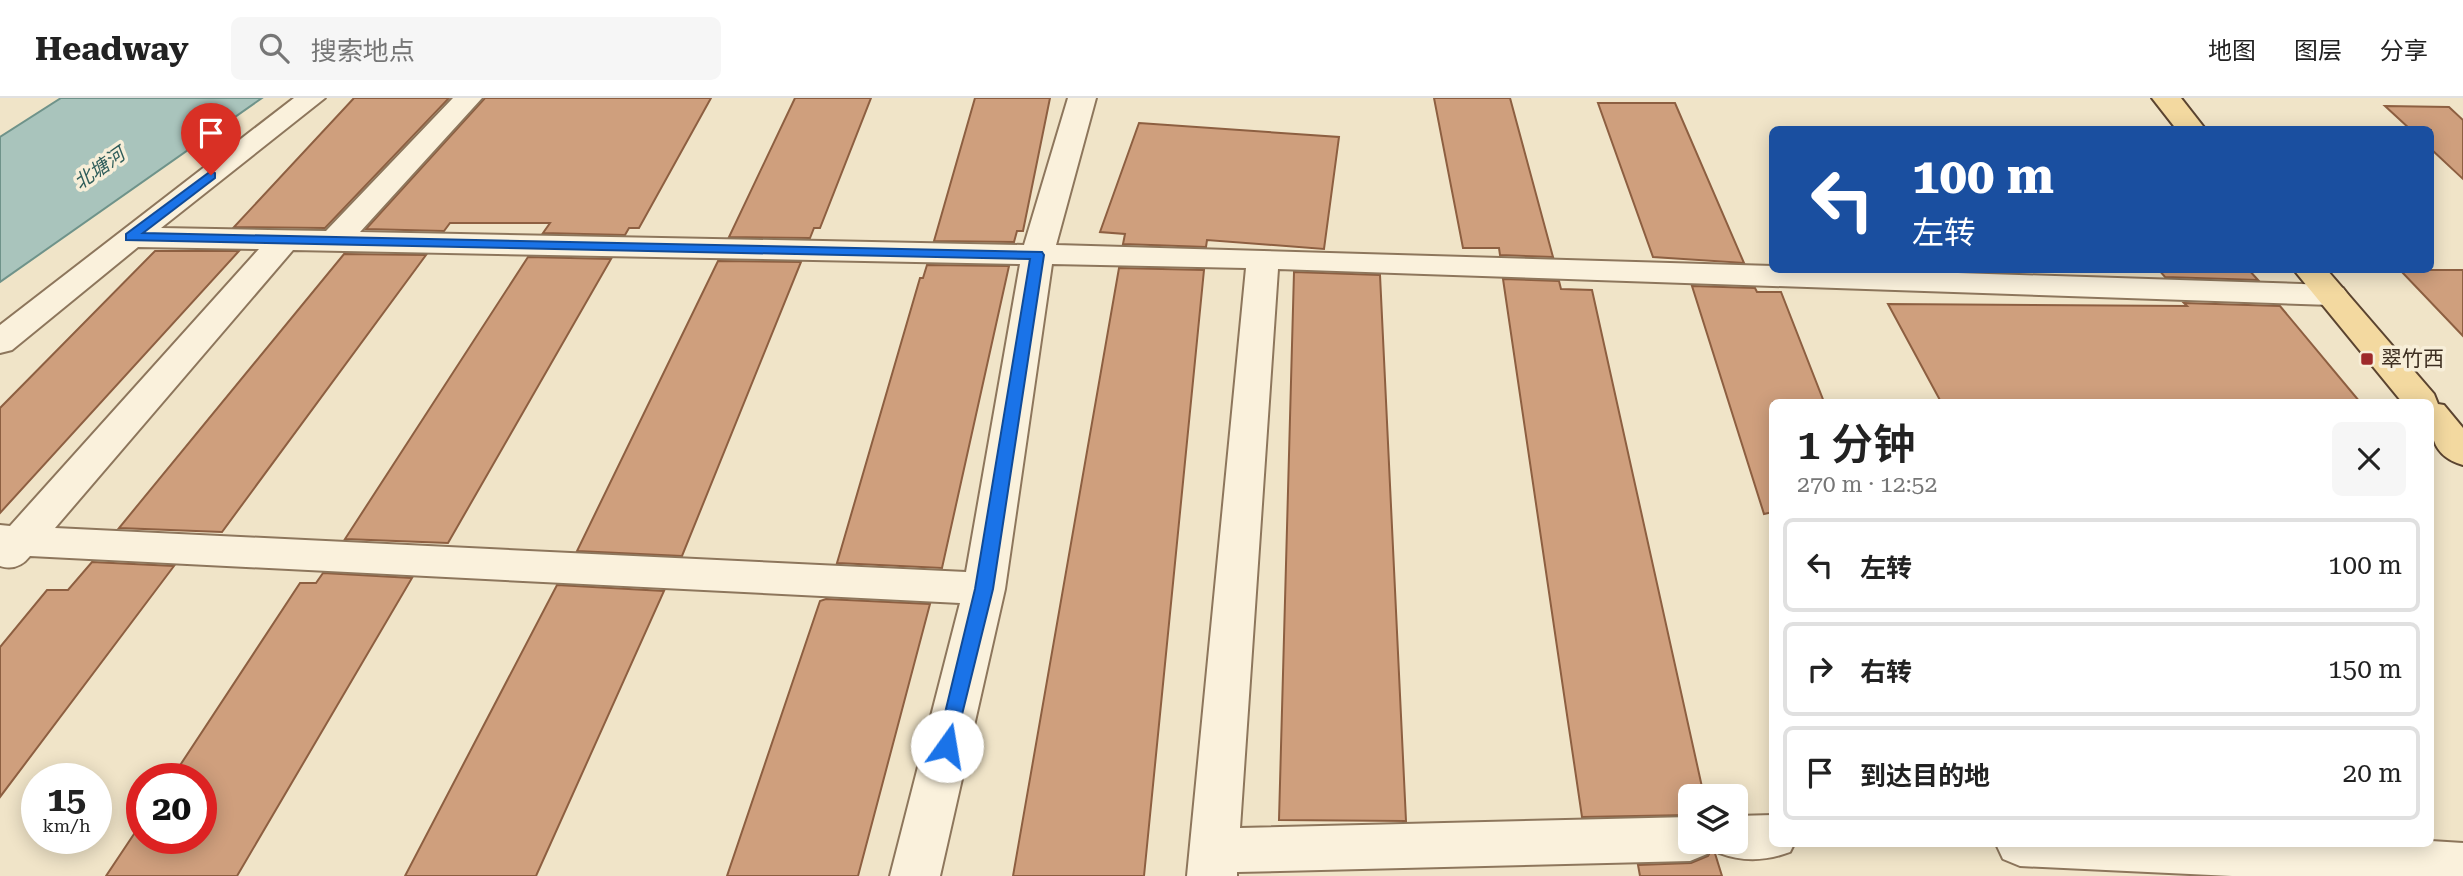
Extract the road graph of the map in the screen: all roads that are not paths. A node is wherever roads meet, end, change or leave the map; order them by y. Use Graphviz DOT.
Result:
graph roads {
  1 [pos="311,98"];
  2 [pos="468,98"];
  3 [pos="1082,98"];
  4 [pos="2166,98"];
  5 [pos="2189,126"];
  6 [pos="130,237"];
  7 [pos="284,240"];
  8 [pos="334,241"];
  9 [pos="1037,255"];
  10 [pos="1264,259"];
  11 [pos="1769,270"];
  12 [pos="1907,273"];
  13 [pos="2320,282"];
  14 [pos="0,342"];
  15 [pos="2418,399"];
  16 [pos="2434,418"];
  17 [pos="2463,452"];
  18 [pos="7,548"];
  19 [pos="984,589"];
  20 [pos="1769,837"];
  21 [pos="1748,838"];
  22 [pos="1678,840"];
  23 [pos="2083,847"];
  24 [pos="1213,863"];
  25 [pos="2463,865"];
  26 [pos="915,876"];
  1 -- 6 [label="lane"];
  2 -- 8 [label="lane"];
  3 -- 9 [label="lane"];
  4 -- 5 [label="main road"];
  6 -- 7 [label="lane"];
  6 -- 14 [label="lane"];
  7 -- 8 [label="lane"];
  7 -- 18 [label="lane"];
  8 -- 9 [label="lane"];
  9 -- 10 [label="lane"];
  9 -- 19 [label="lane"];
  10 -- 11 [label="lane"];
  10 -- 24 [label="lane"];
  12 -- 13 [label="lane"];
  13 -- 15 [label="main road"];
  16 -- 17 [label="main road"];
  18 -- 19 [label="lane"];
  19 -- 26 [label="lane"];
  20 -- 21 [label="lane"];
  22 -- 24 [label="lane"];
  23 -- 25 [label="lane"];
}
